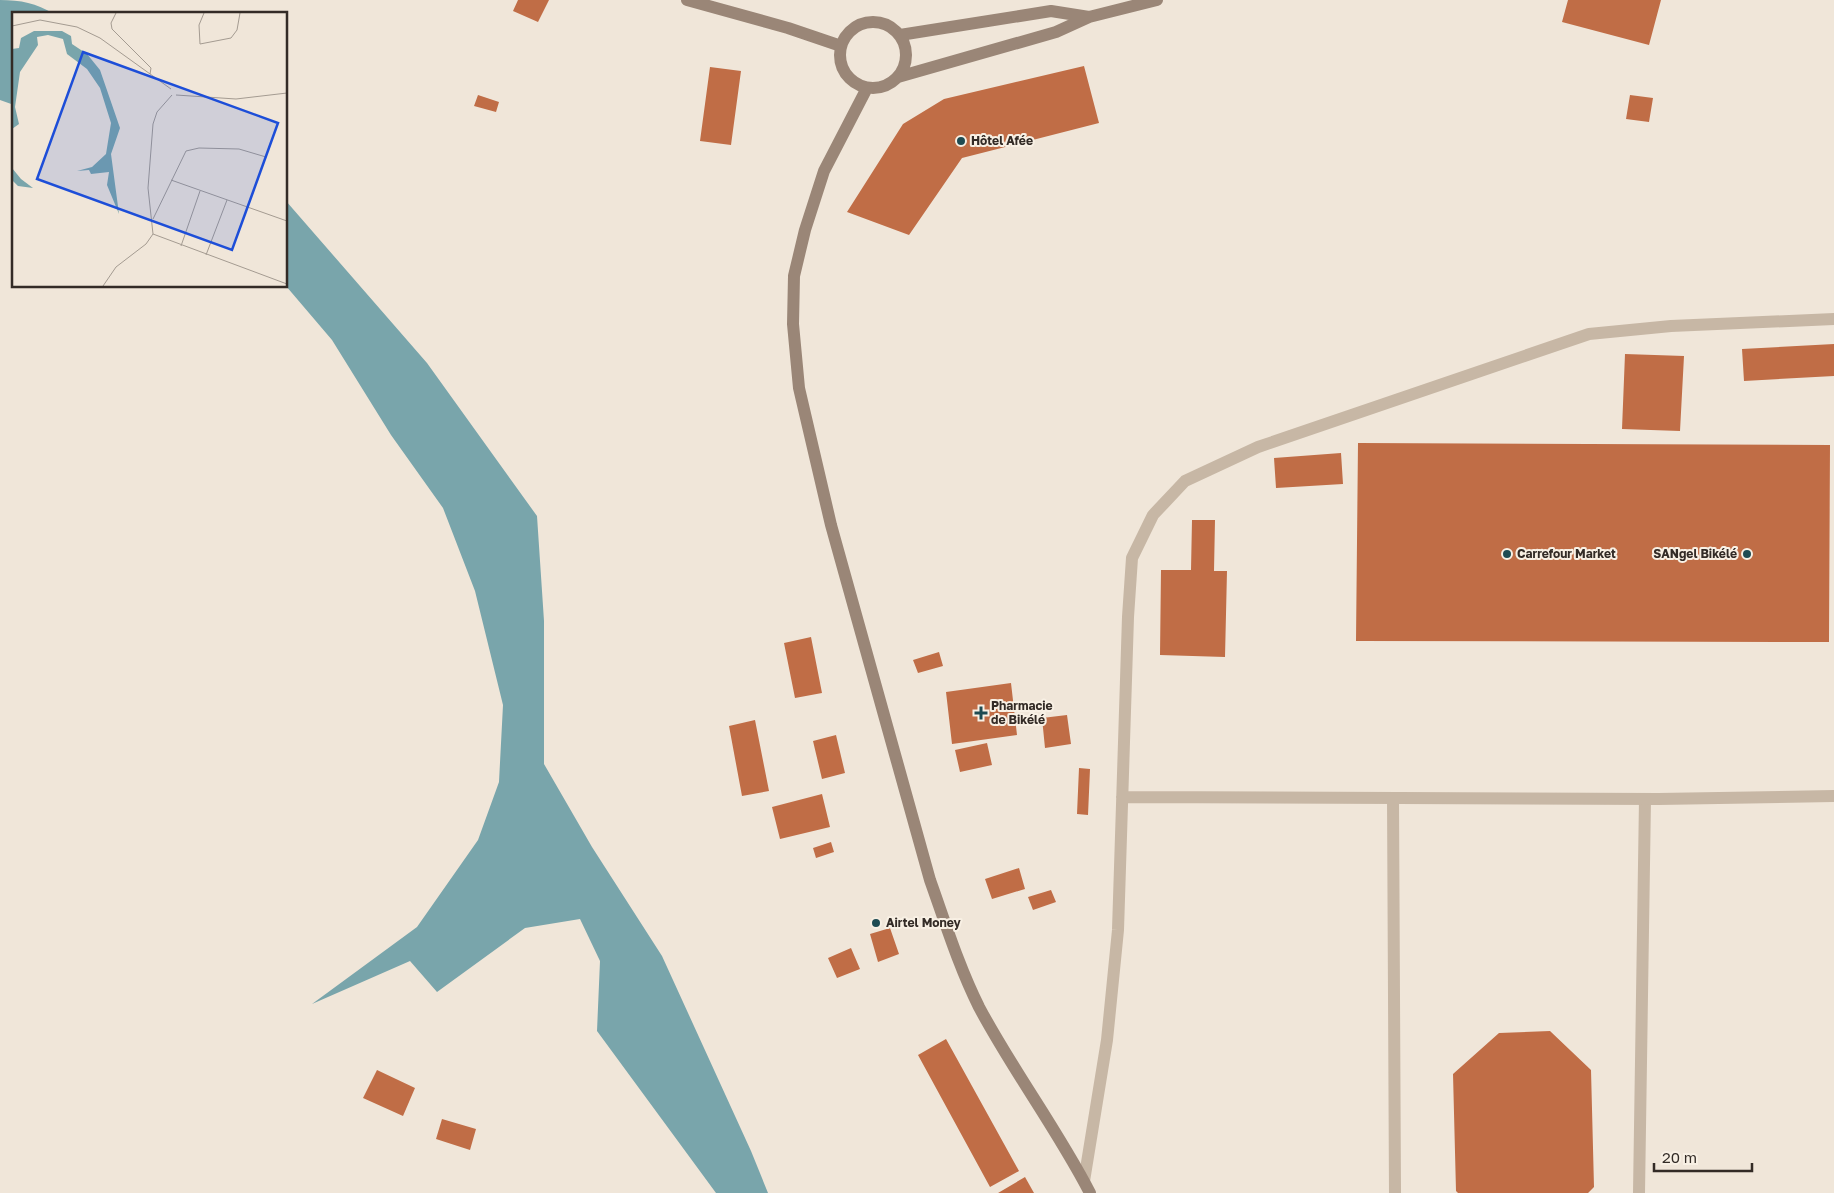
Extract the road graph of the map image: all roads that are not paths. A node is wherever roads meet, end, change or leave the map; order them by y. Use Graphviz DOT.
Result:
graph roads {
  1 [pos="687,0"];
  2 [pos="1157,0"];
  3 [pos="1089,17"];
  4 [pos="900,35"];
  5 [pos="841,46"];
  6 [pos="898,77"];
  7 [pos="867,88"];
  8 [pos="1834,319"];
  9 [pos="1834,796"];
  10 [pos="1122,797"];
  11 [pos="1393,798"];
  12 [pos="1645,799"];
  13 [pos="1084,1181"];
  14 [pos="1090,1193"];
  15 [pos="1395,1193"];
  16 [pos="1639,1193"];
  1 -- 5 [label="street"];
  2 -- 3 [label="street"];
  3 -- 4 [label="street"];
  3 -- 6 [label="street"];
  4 -- 5 [label="street"];
  4 -- 6 [label="street"];
  5 -- 7 [label="street"];
  6 -- 7 [label="street"];
  7 -- 13 [label="street"];
  8 -- 10 [label="street"];
  9 -- 12 [label="street"];
  10 -- 11 [label="street"];
  10 -- 13 [label="street"];
  11 -- 12 [label="street"];
  11 -- 15 [label="street"];
  12 -- 16 [label="street"];
  13 -- 14 [label="street"];
}
